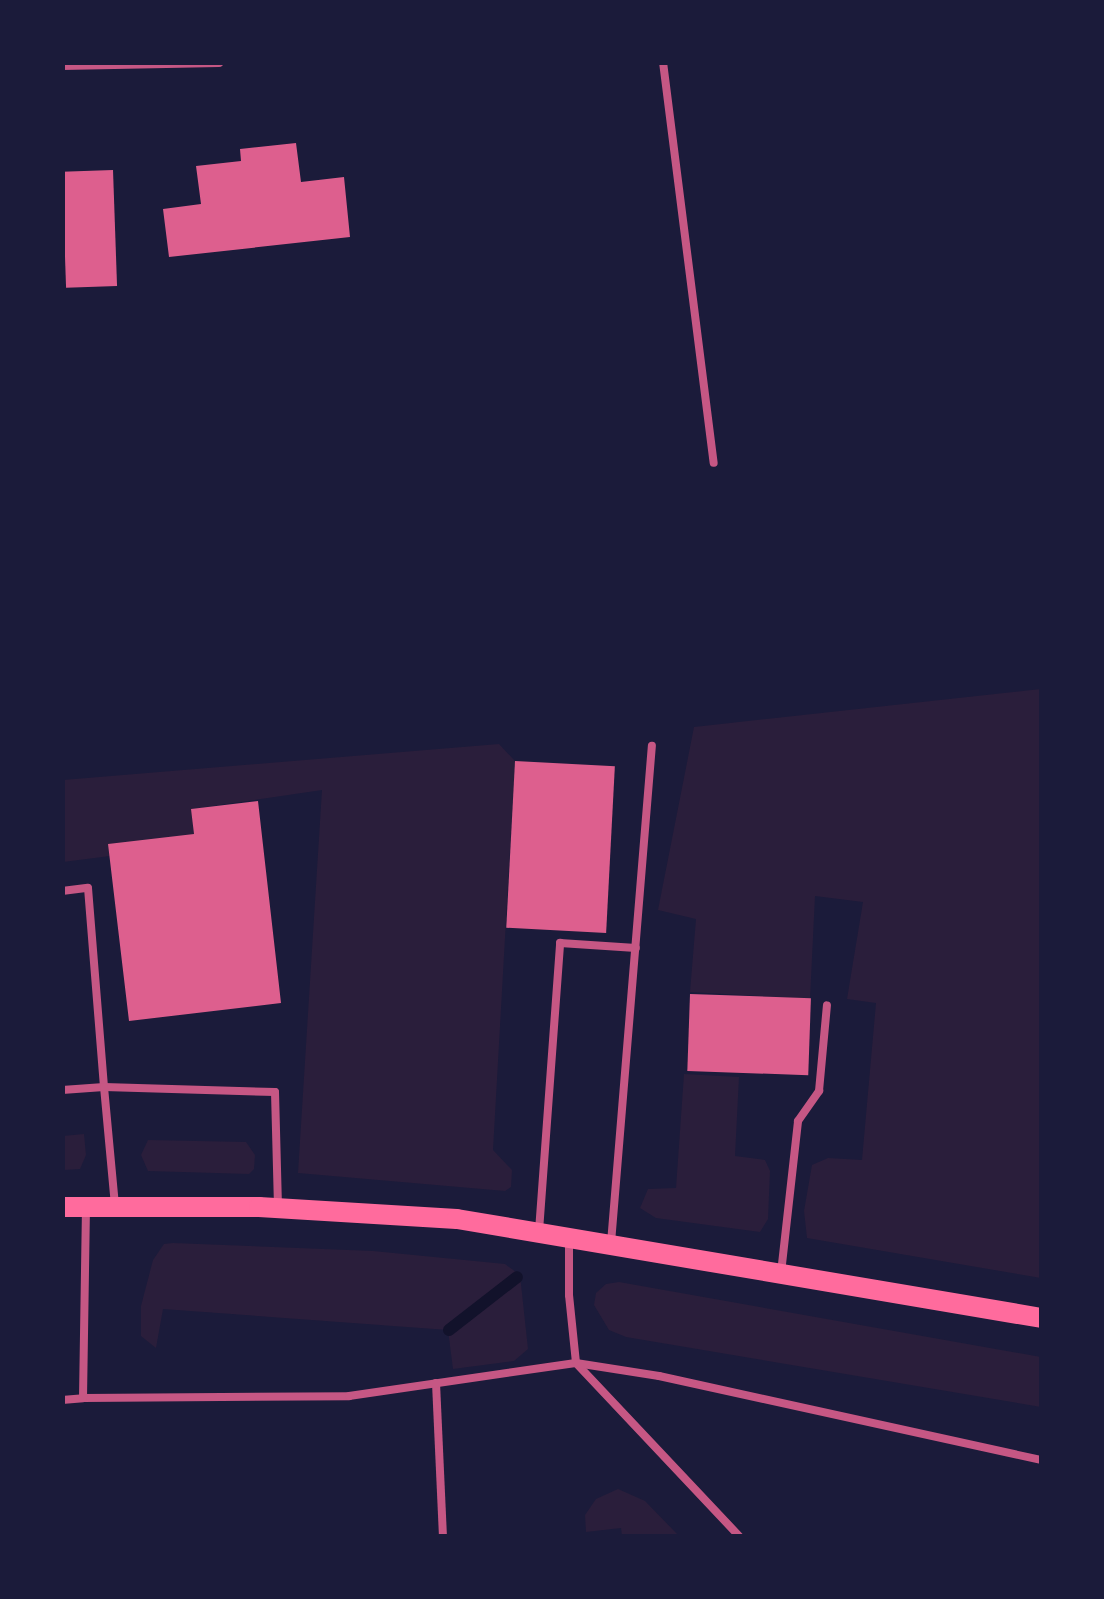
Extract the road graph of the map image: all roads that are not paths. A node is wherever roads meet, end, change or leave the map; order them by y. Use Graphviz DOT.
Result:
graph roads {
  1 [pos="219,62"];
  2 [pos="664,62"];
  3 [pos="62,66"];
  4 [pos="714,463"];
  5 [pos="652,746"];
  6 [pos="62,890"];
  7 [pos="636,948"];
  8 [pos="826,1005"];
  9 [pos="104,1087"];
  10 [pos="62,1090"];
  11 [pos="116,1205"];
  12 [pos="86,1206"];
  13 [pos="62,1207"];
  14 [pos="278,1208"];
  15 [pos="540,1232"];
  16 [pos="570,1236"];
  17 [pos="611,1243"];
  18 [pos="781,1273"];
  19 [pos="1042,1318"];
  20 [pos="576,1363"];
  21 [pos="436,1383"];
  22 [pos="83,1398"];
  23 [pos="62,1400"];
  24 [pos="1042,1460"];
  25 [pos="443,1536"];
  26 [pos="740,1536"];
  1 -- 3 [label="street"];
  2 -- 4 [label="lane"];
  5 -- 7 [label="lane"];
  6 -- 9 [label="lane"];
  7 -- 15 [label="lane"];
  7 -- 17 [label="lane"];
  8 -- 18 [label="lane"];
  9 -- 10 [label="lane"];
  9 -- 11 [label="lane"];
  9 -- 14 [label="lane"];
  11 -- 12 [label="main road"];
  11 -- 14 [label="main road"];
  12 -- 13 [label="main road"];
  12 -- 22 [label="lane"];
  14 -- 15 [label="main road"];
  15 -- 16 [label="main road"];
  16 -- 17 [label="main road"];
  16 -- 20 [label="lane"];
  17 -- 18 [label="main road"];
  18 -- 19 [label="main road"];
  20 -- 21 [label="lane"];
  20 -- 24 [label="lane"];
  20 -- 26 [label="lane"];
  21 -- 22 [label="lane"];
  21 -- 25 [label="lane"];
  22 -- 23 [label="lane"];
}
